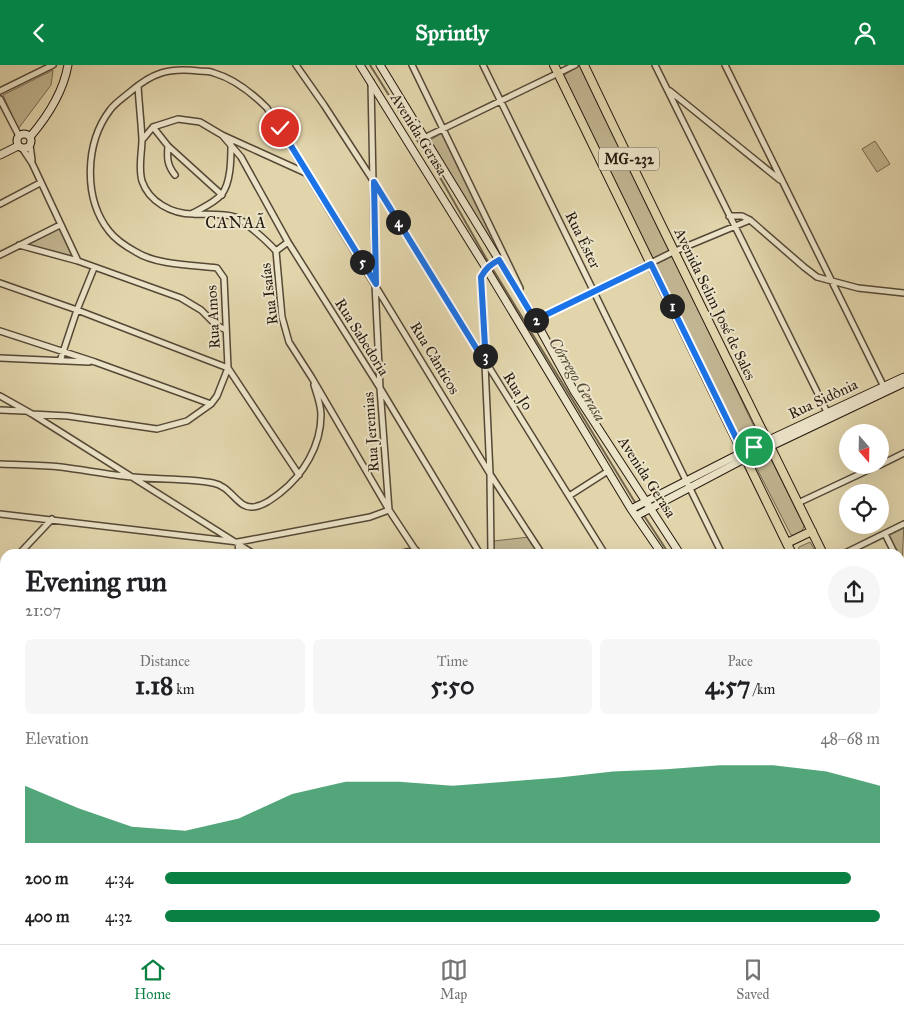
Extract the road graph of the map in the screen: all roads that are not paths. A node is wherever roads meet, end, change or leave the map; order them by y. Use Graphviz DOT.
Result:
graph roads {
  1 [pos="53,65"];
  2 [pos="68,65"];
  3 [pos="177,65"];
  4 [pos="296,65"];
  5 [pos="360,65"];
  6 [pos="380,65"];
  7 [pos="412,65"];
  8 [pos="483,65"];
  9 [pos="554,65"];
  10 [pos="575,65"];
  11 [pos="584,65"];
  12 [pos="655,65"];
  13 [pos="725,65"];
  14 [pos="167,71"];
  15 [pos="558,73"];
  16 [pos="371,82"];
  17 [pos="138,86"];
  18 [pos="667,89"];
  19 [pos="0,91"];
  20 [pos="0,99"];
  21 [pos="501,102"];
  22 [pos="153,127"];
  23 [pos="444,129"];
  24 [pos="222,135"];
  25 [pos="20,136"];
  26 [pos="30,137"];
  27 [pos="424,138"];
  28 [pos="142,140"];
  29 [pos="231,144"];
  30 [pos="30,145"];
  31 [pos="168,146"];
  32 [pos="20,147"];
  33 [pos="0,155"];
  34 [pos="32,163"];
  35 [pos="308,174"];
  36 [pos="175,175"];
  37 [pos="782,181"];
  38 [pos="374,182"];
  39 [pos="40,183"];
  40 [pos="222,195"];
  41 [pos="0,204"];
  42 [pos="191,214"];
  43 [pos="729,216"];
  44 [pos="750,221"];
  45 [pos="60,225"];
  46 [pos="735,226"];
  47 [pos="288,242"];
  48 [pos="19,245"];
  49 [pos="276,251"];
  50 [pos="674,253"];
  51 [pos="0,255"];
  52 [pos="78,261"];
  53 [pos="498,261"];
  54 [pos="651,264"];
  55 [pos="487,267"];
  56 [pos="94,268"];
  57 [pos="832,282"];
  58 [pos="0,283"];
  59 [pos="376,284"];
  60 [pos="594,291"];
  61 [pos="904,293"];
  62 [pos="77,310"];
  63 [pos="530,311"];
  64 [pos="535,320"];
  65 [pos="226,330"];
  66 [pos="0,331"];
  67 [pos="63,351"];
  68 [pos="0,358"];
  69 [pos="60,361"];
  70 [pos="95,362"];
  71 [pos="486,364"];
  72 [pos="228,367"];
  73 [pos="904,377"];
  74 [pos="312,378"];
  75 [pos="904,383"];
  76 [pos="380,388"];
  77 [pos="885,388"];
  78 [pos="0,396"];
  79 [pos="211,404"];
  80 [pos="0,410"];
  81 [pos="29,413"];
  82 [pos="828,415"];
  83 [pos="768,444"];
  84 [pos="904,453"];
  85 [pos="745,455"];
  86 [pos="889,460"];
  87 [pos="0,463"];
  88 [pos="608,471"];
  89 [pos="490,474"];
  90 [pos="861,474"];
  91 [pos="299,475"];
  92 [pos="132,477"];
  93 [pos="688,484"];
  94 [pos="569,496"];
  95 [pos="798,503"];
  96 [pos="639,505"];
  97 [pos="389,509"];
  98 [pos="649,509"];
  99 [pos="0,514"];
  100 [pos="638,515"];
  101 [pos="52,519"];
  102 [pos="904,524"];
  103 [pos="812,531"];
  104 [pos="889,532"];
  105 [pos="885,534"];
  106 [pos="238,542"];
  107 [pos="788,543"];
  108 [pos="24,549"];
  109 [pos="239,549"];
  110 [pos="247,549"];
  111 [pos="415,549"];
  112 [pos="477,549"];
  113 [pos="491,549"];
  114 [pos="539,549"];
  115 [pos="602,549"];
  116 [pos="659,549"];
  117 [pos="677,549"];
  118 [pos="720,549"];
  119 [pos="790,549"];
  120 [pos="821,549"];
  121 [pos="854,549"];
  122 [pos="892,549"];
  1 -- 19 [label="street"];
  2 -- 26 [label="main road"];
  3 -- 14 [label="street, Rua Amos"];
  4 -- 38 [label="street, Rua Jo"];
  5 -- 16 [label="main road, Avenida Gerasa"];
  6 -- 27 [label="main road, Avenida Gerasa"];
  7 -- 23 [label="street"];
  8 -- 21 [label="street, Rua Éster"];
  9 -- 15 [label="main road, MG-232"];
  10 -- 15 [label="street"];
  11 -- 50 [label="main road, Avenida Selim José de Sales / MG-232"];
  12 -- 18 [label="street"];
  13 -- 37 [label="street"];
  14 -- 17 [label="street, Rua Amos"];
  14 -- 35 [label="street, Rua Amos"];
  15 -- 21 [label="street"];
  15 -- 54 [label="main road, MG-232"];
  16 -- 38 [label="street, Rua Jeremias"];
  16 -- 55 [label="main road, Avenida Gerasa"];
  17 -- 28 [label="street, Rua Isaías"];
  17 -- 65 [label="street, Rua Amos"];
  18 -- 37 [label="street"];
  18 -- 43 [label="street"];
  20 -- 25 [label="street"];
  21 -- 23 [label="street"];
  21 -- 60 [label="street, Rua Éster"];
  22 -- 24 [label="street"];
  22 -- 28 [label="street"];
  22 -- 31 [label="street"];
  23 -- 27 [label="street"];
  23 -- 63 [label="street"];
  24 -- 29 [label="street, Rua Sabedoria"];
  24 -- 35 [label="street"];
  25 -- 26 [label="main road"];
  25 -- 32 [label="main road"];
  26 -- 30 [label="main road"];
  27 -- 53 [label="main road, Avenida Gerasa"];
  28 -- 42 [label="street, Rua Isaías"];
  29 -- 40 [label="street"];
  29 -- 47 [label="street, Rua Sabedoria"];
  30 -- 32 [label="main road"];
  30 -- 34 [label="street"];
  31 -- 36 [label="street"];
  31 -- 40 [label="street"];
  32 -- 33 [label="main road"];
  32 -- 34 [label="street"];
  34 -- 39 [label="street"];
  35 -- 59 [label="street, Rua Cânticos"];
  37 -- 57 [label="street"];
  38 -- 59 [label="street, Rua Jeremias"];
  38 -- 71 [label="street, Rua Jo"];
  39 -- 41 [label="street"];
  39 -- 45 [label="street"];
  40 -- 42 [label="street"];
  42 -- 49 [label="street, Rua Isaías"];
  43 -- 44 [label="street"];
  43 -- 46 [label="street"];
  44 -- 46 [label="street"];
  44 -- 57 [label="street"];
  45 -- 48 [label="street"];
  45 -- 52 [label="street"];
  46 -- 50 [label="street"];
  46 -- 82 [label="street"];
  47 -- 49 [label="street"];
  47 -- 76 [label="street, Rua Sabedoria"];
  48 -- 51 [label="street"];
  48 -- 52 [label="street"];
  49 -- 74 [label="street, Rua Isaías"];
  50 -- 54 [label="street"];
  50 -- 83 [label="main road, Avenida Selim José de Sales / MG-232"];
  52 -- 56 [label="street"];
  53 -- 55 [label="street"];
  53 -- 63 [label="main road, Avenida Gerasa"];
  54 -- 60 [label="street"];
  54 -- 85 [label="main road, MG-232"];
  55 -- 71 [label="street"];
  55 -- 88 [label="main road, Avenida Gerasa"];
  56 -- 62 [label="street"];
  56 -- 65 [label="street"];
  57 -- 61 [label="street"];
  57 -- 77 [label="street"];
  58 -- 62 [label="street"];
  59 -- 76 [label="street, Rua Jeremias"];
  59 -- 89 [label="street, Rua Cânticos"];
  60 -- 64 [label="street"];
  60 -- 93 [label="street, Rua Éster"];
  62 -- 67 [label="street"];
  62 -- 72 [label="street"];
  63 -- 64 [label="main road, Avenida Gerasa"];
  64 -- 96 [label="main road, Avenida Gerasa"];
  65 -- 72 [label="street, Rua Amos"];
  66 -- 67 [label="street"];
  67 -- 69 [label="street"];
  67 -- 70 [label="street"];
  68 -- 69 [label="street"];
  69 -- 70 [label="street"];
  70 -- 79 [label="street"];
  71 -- 89 [label="street"];
  71 -- 94 [label="street, Rua Jo"];
  72 -- 79 [label="street, Rua Amos"];
  72 -- 91 [label="street"];
  73 -- 77 [label="main road, Rua Sidônia"];
  74 -- 91 [label="street"];
  74 -- 97 [label="street, Rua Isaías"];
  75 -- 77 [label="main road, Rua Sidônia"];
  76 -- 97 [label="street, Rua Jeremias"];
  76 -- 112 [label="street, Rua Sabedoria"];
  77 -- 82 [label="main road, Rua Sidônia"];
  78 -- 81 [label="street"];
  79 -- 81 [label="street, Rua Amos"];
  80 -- 81 [label="street, Rua Amos"];
  81 -- 92 [label="street"];
  82 -- 83 [label="main road, Rua Sidônia"];
  83 -- 85 [label="main road, Rua Sidônia"];
  83 -- 95 [label="main road, Avenida Selim José de Sales / MG-232"];
  84 -- 86 [label="street"];
  85 -- 93 [label="main road, Rua Sidônia"];
  85 -- 107 [label="main road, MG-232"];
  87 -- 92 [label="street"];
  88 -- 94 [label="street"];
  88 -- 96 [label="main road, Avenida Gerasa"];
  89 -- 113 [label="street"];
  89 -- 114 [label="street, Rua Cânticos"];
  90 -- 95 [label="street"];
  91 -- 92 [label="street"];
  92 -- 106 [label="street"];
  93 -- 96 [label="main road, Rua Sidônia"];
  93 -- 98 [label="main road, Rua Sidônia"];
  93 -- 118 [label="street, Rua Éster"];
  94 -- 115 [label="street, Rua Jo"];
  95 -- 103 [label="main road, Avenida Selim José de Sales / MG-232"];
  96 -- 98 [label="main road, Avenida Gerasa"];
  96 -- 100 [label="main road, Avenida Gerasa"];
  97 -- 106 [label="street"];
  97 -- 111 [label="street, Rua Isaías"];
  98 -- 100 [label="main road, Rua Sidônia"];
  98 -- 117 [label="main road, Avenida Gerasa"];
  99 -- 101 [label="street"];
  100 -- 116 [label="main road, Avenida Gerasa"];
  101 -- 106 [label="street"];
  101 -- 108 [label="street"];
  102 -- 104 [label="street"];
  103 -- 107 [label="main road"];
  103 -- 120 [label="main road, Avenida Selim José de Sales / MG-232"];
  105 -- 121 [label="street"];
  105 -- 122 [label="street"];
  106 -- 109 [label="street"];
  106 -- 110 [label="street"];
  107 -- 119 [label="main road, MG-232"];
}
